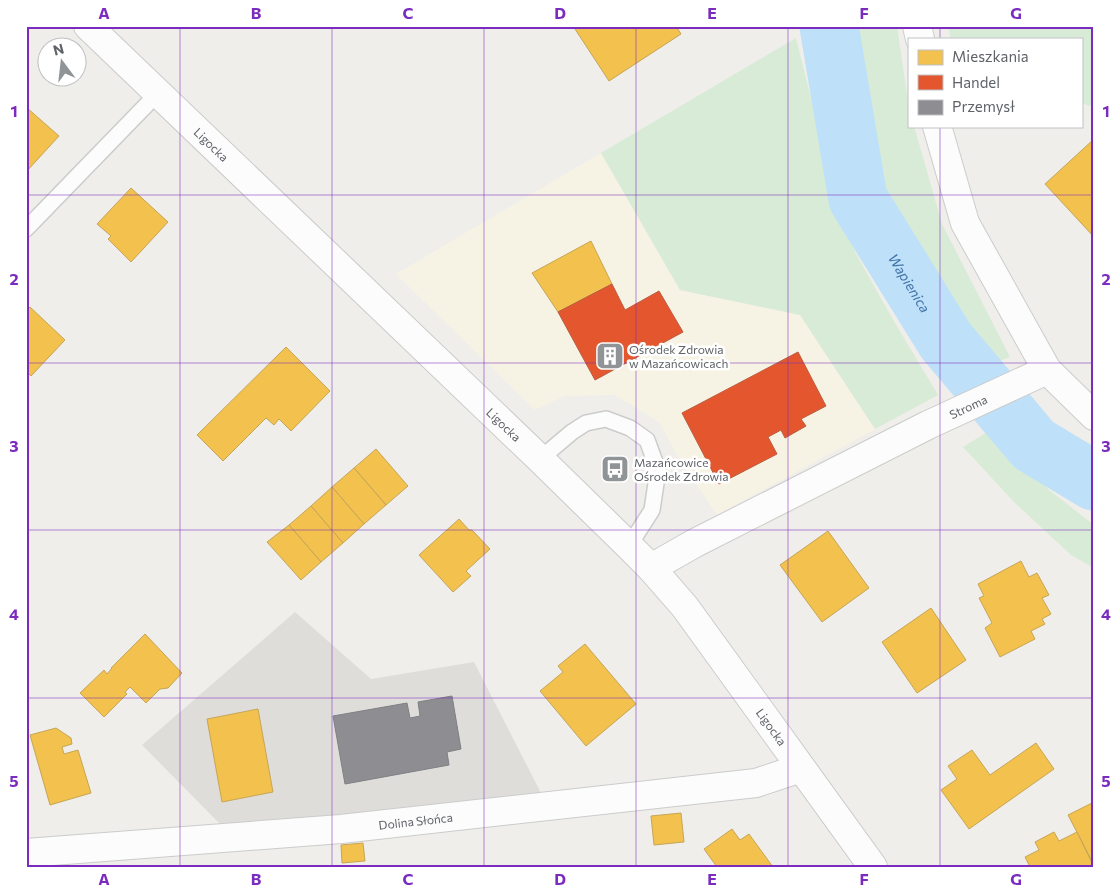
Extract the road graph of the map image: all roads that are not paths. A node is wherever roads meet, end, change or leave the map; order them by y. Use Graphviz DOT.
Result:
graph roads {
  1 [pos="88,26"];
  2 [pos="158,93"];
  3 [pos="937,128"];
  4 [pos="26,229"];
  5 [pos="1047,370"];
  6 [pos="1094,416"];
  7 [pos="540,459"];
  8 [pos="629,546"];
  9 [pos="651,568"];
  10 [pos="801,768"];
  11 [pos="26,853"];
  12 [pos="873,867"];
  1 -- 2 [label="street, Ligocka"];
  2 -- 4 [label="lane"];
  2 -- 7 [label="street, Ligocka"];
  3 -- 5 [label="street"];
  5 -- 6 [label="street"];
  5 -- 9 [label="street, Stroma"];
  7 -- 8 [label="street, Ligocka"];
  7 -- 8 [label="lane"];
  8 -- 9 [label="street, Ligocka"];
  9 -- 10 [label="street, Ligocka"];
  10 -- 11 [label="street, Dolina Słońca"];
  10 -- 12 [label="street, Ligocka"];
}
